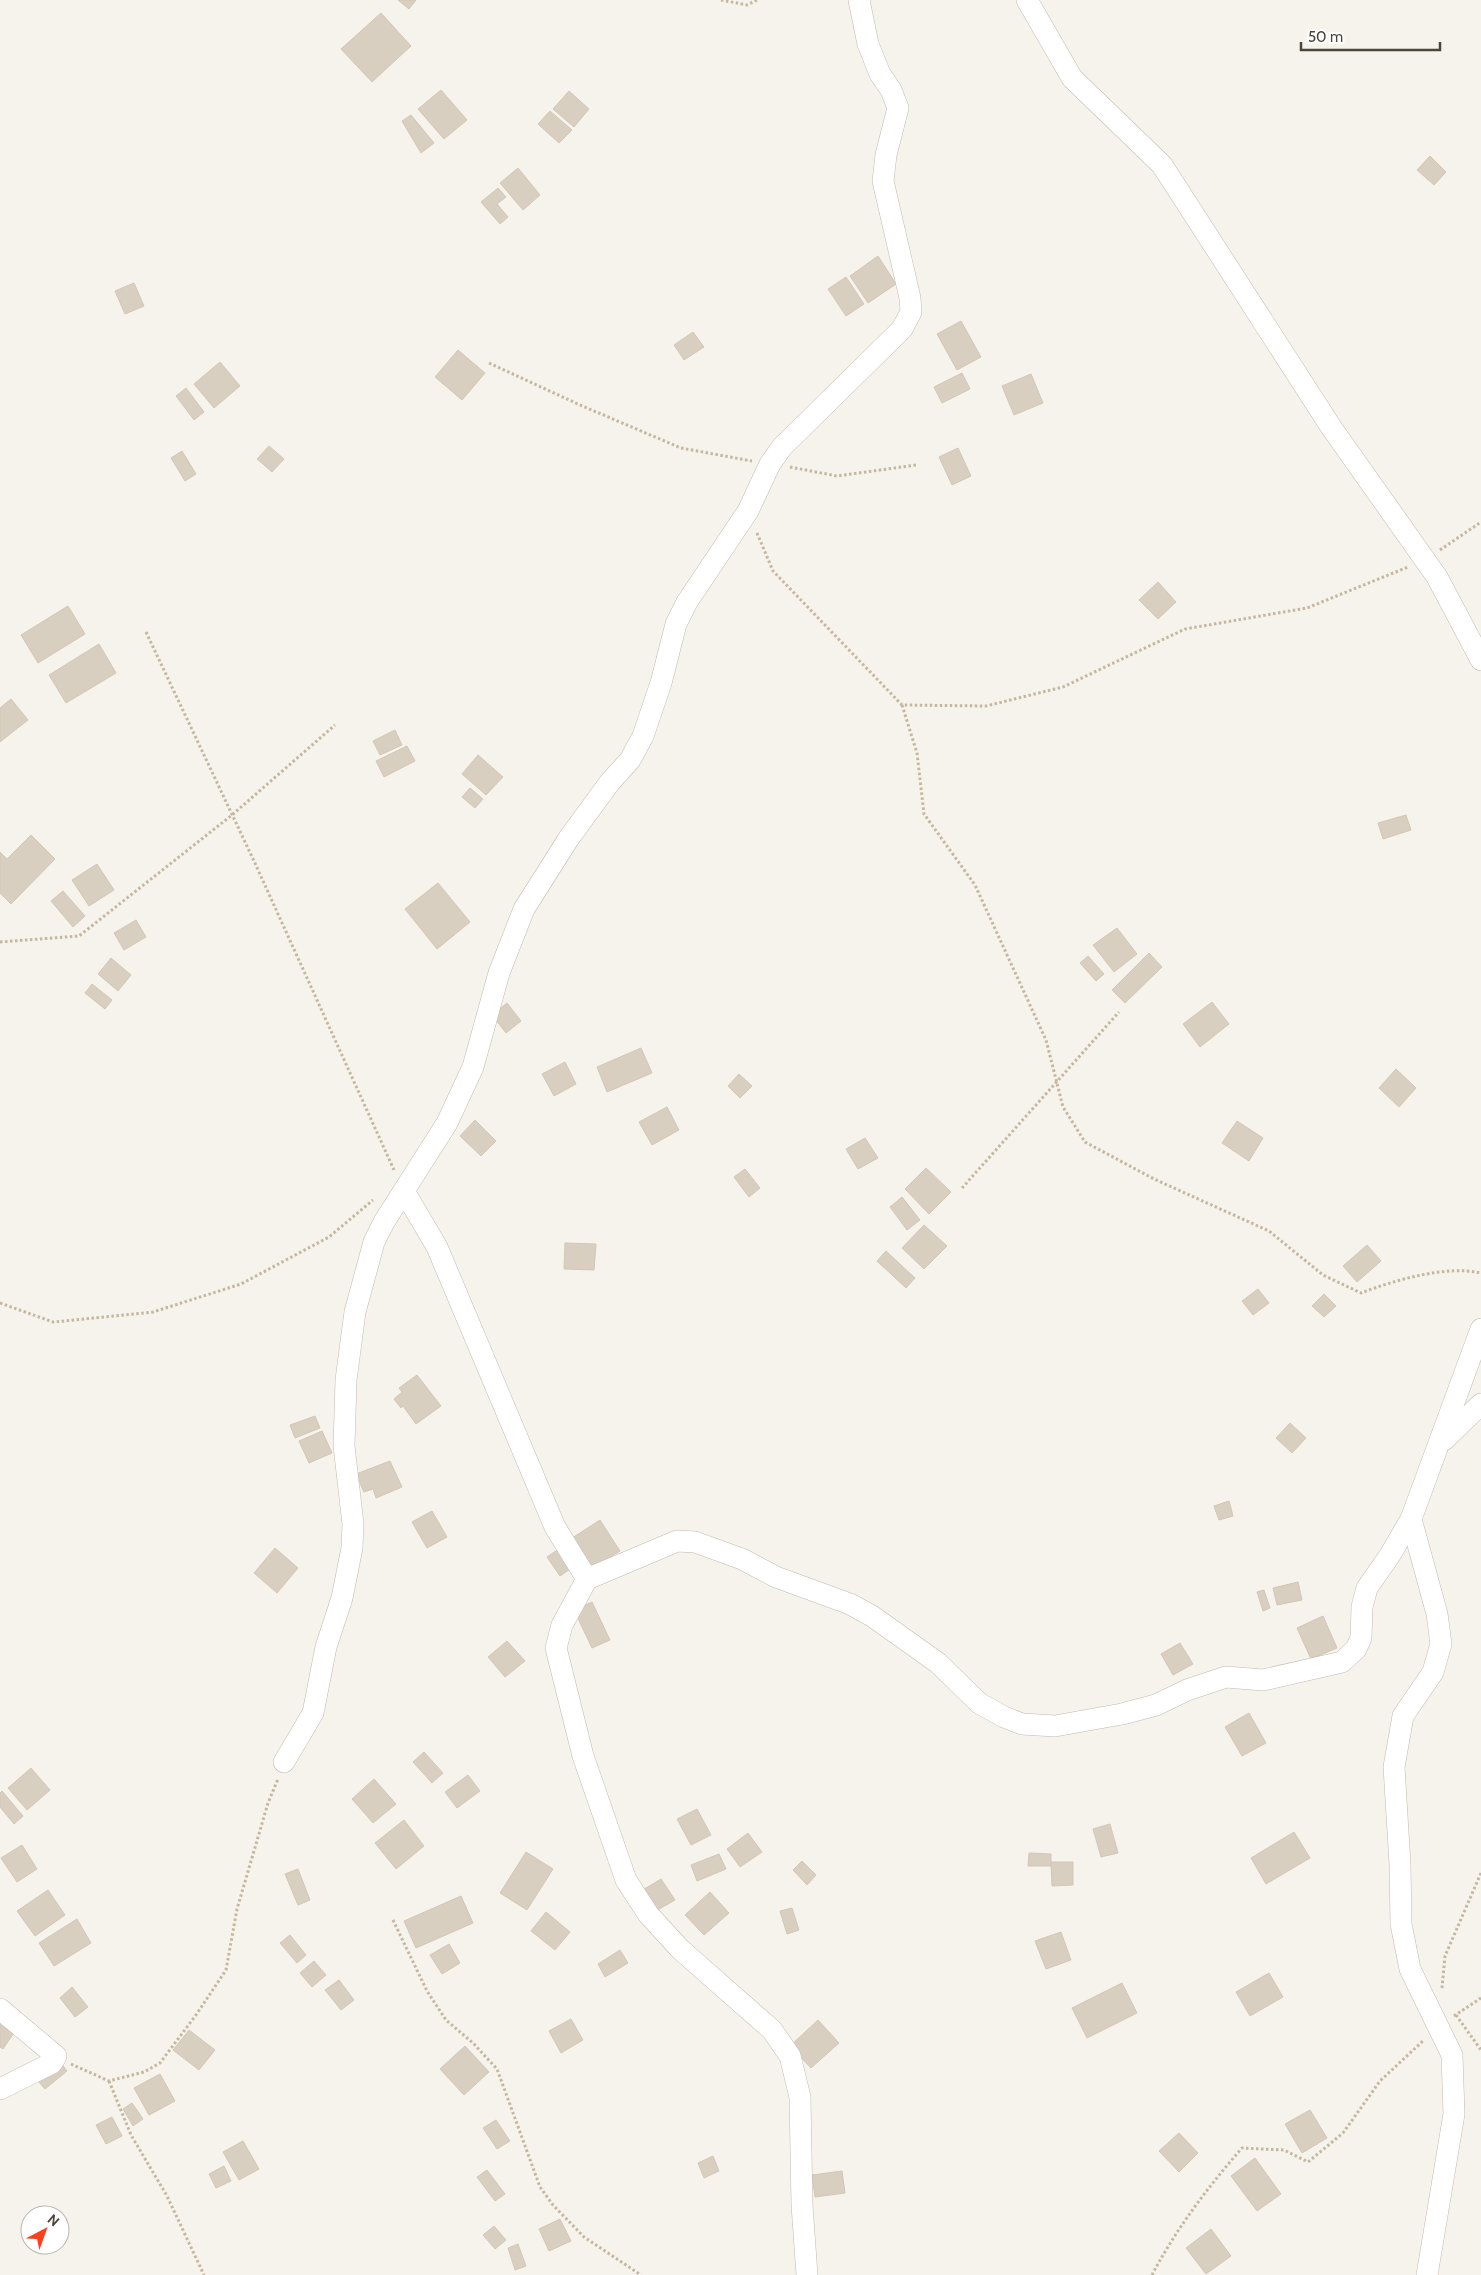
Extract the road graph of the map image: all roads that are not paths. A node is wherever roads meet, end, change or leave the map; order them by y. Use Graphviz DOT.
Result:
graph roads {
  1 [pos="859,0"];
  2 [pos="1027,0"];
  3 [pos="1481,660"];
  4 [pos="404,1190"];
  5 [pos="1481,1329"];
  6 [pos="1481,1404"];
  7 [pos="1440,1444"];
  8 [pos="1411,1518"];
  9 [pos="587,1579"];
  10 [pos="284,1762"];
  11 [pos="0,2009"];
  12 [pos="0,2089"];
  13 [pos="808,2275"];
  14 [pos="1427,2275"];
  1 -- 4 [label="street"];
  2 -- 3 [label="street"];
  4 -- 9 [label="street"];
  4 -- 10 [label="street"];
  5 -- 7 [label="street"];
  6 -- 7 [label="street"];
  7 -- 8 [label="street"];
  8 -- 9 [label="street"];
  8 -- 14 [label="street"];
  9 -- 13 [label="street"];
  11 -- 12 [label="street"];
}
